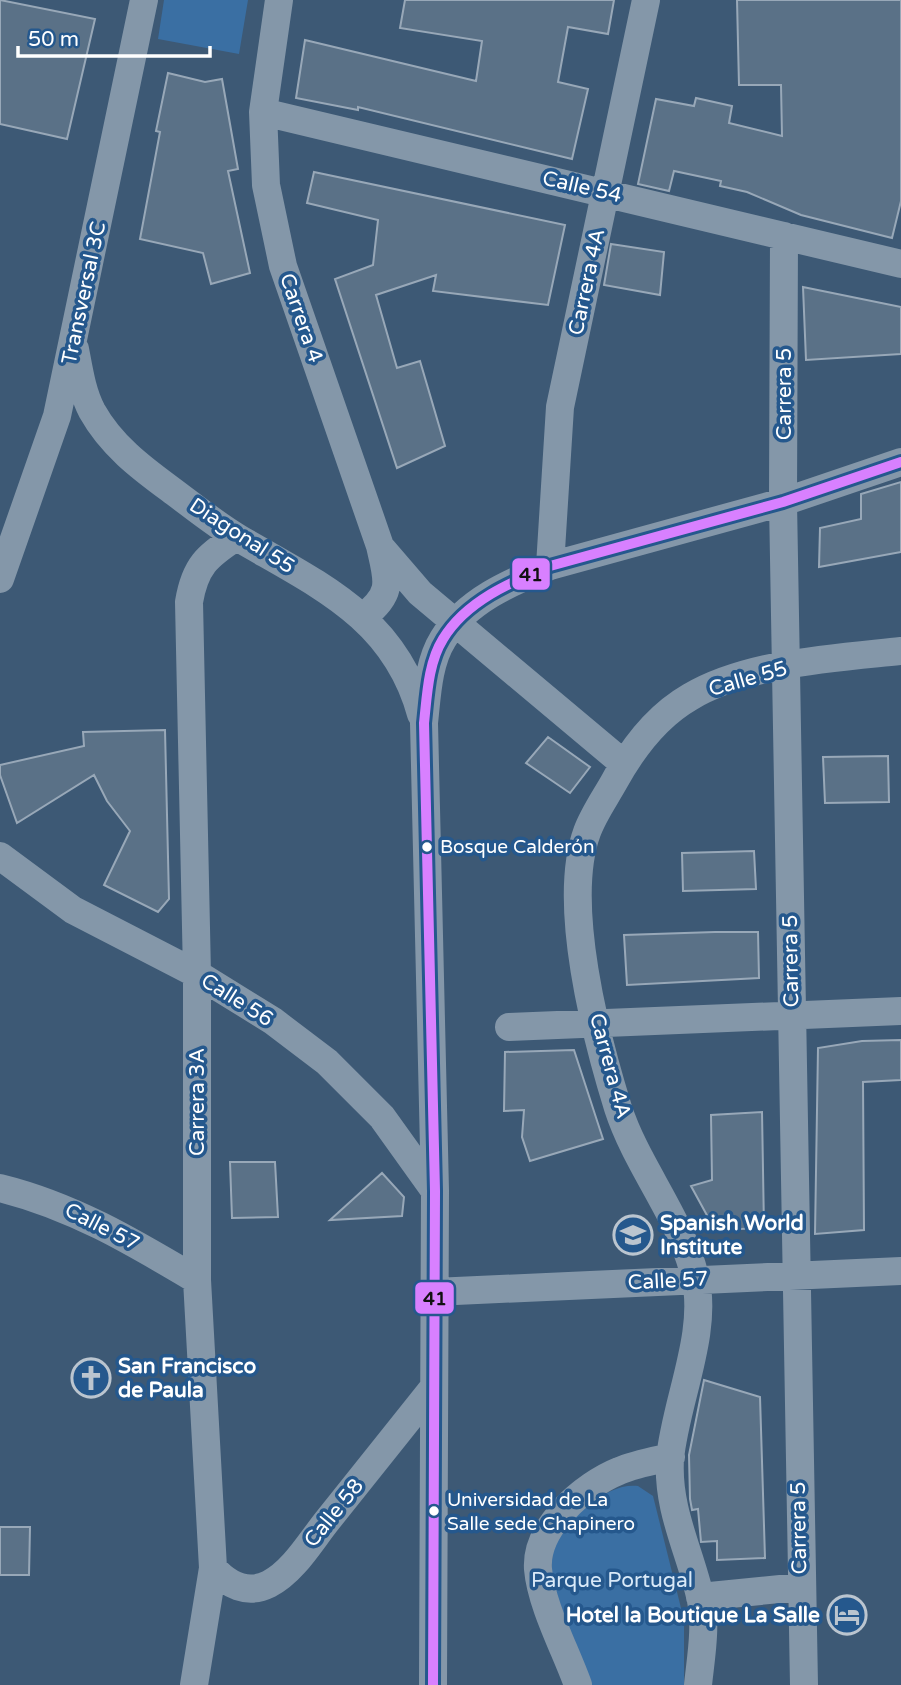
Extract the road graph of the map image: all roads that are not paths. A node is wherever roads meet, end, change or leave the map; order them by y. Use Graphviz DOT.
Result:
graph roads {
  1 [pos="144,0"];
  2 [pos="279,0"];
  3 [pos="646,0"];
  4 [pos="263,112"];
  5 [pos="607,193"];
  6 [pos="784,236"];
  7 [pos="901,264"];
  8 [pos="74,341"];
  9 [pos="901,462"];
  10 [pos="783,502"];
  11 [pos="236,537"];
  12 [pos="380,546"];
  13 [pos="550,566"];
  14 [pos="0,579"];
  15 [pos="363,617"];
  16 [pos="456,623"];
  17 [pos="901,651"];
  18 [pos="787,666"];
  19 [pos="424,723"];
  20 [pos="624,764"];
  21 [pos="0,856"];
  22 [pos="197,974"];
  23 [pos="901,1011"];
  24 [pos="792,1016"];
  25 [pos="597,1023"];
  26 [pos="509,1027"];
  27 [pos="0,1188"];
  28 [pos="435,1191"];
  29 [pos="901,1271"];
  30 [pos="796,1276"];
  31 [pos="197,1280"];
  32 [pos="696,1280"];
  33 [pos="434,1292"];
  34 [pos="434,1387"];
  35 [pos="671,1457"];
  36 [pos="213,1568"];
  37 [pos="800,1587"];
  38 [pos="700,1597"];
  39 [pos="194,1685"];
  40 [pos="433,1685"];
  41 [pos="579,1685"];
  42 [pos="698,1685"];
  43 [pos="804,1685"];
  1 -- 8 [label="street, Transversal 3C"];
  2 -- 4 [label="street, Carrera 4"];
  3 -- 5 [label="street, Carrera 4A"];
  4 -- 5 [label="street, Calle 54"];
  4 -- 12 [label="street, Carrera 4"];
  5 -- 6 [label="street, Calle 54"];
  5 -- 13 [label="street, Carrera 4A"];
  6 -- 7 [label="street, Calle 54"];
  6 -- 10 [label="street, Carrera 5"];
  8 -- 11 [label="street, Diagonal 55"];
  8 -- 14 [label="street, Transversal 3C"];
  9 -- 10 [label="street"];
  10 -- 13 [label="street"];
  10 -- 18 [label="street, Carrera 5"];
  11 -- 15 [label="street, Diagonal 55"];
  11 -- 22 [label="street, Carrera 3A"];
  12 -- 15 [label="street, Carrera 4"];
  12 -- 16 [label="street"];
  13 -- 16 [label="street"];
  15 -- 19 [label="street, Diagonal 55"];
  16 -- 19 [label="street"];
  16 -- 20 [label="street"];
  17 -- 18 [label="street, Calle 55"];
  18 -- 20 [label="street, Calle 55"];
  18 -- 24 [label="street, Carrera 5"];
  19 -- 28 [label="street"];
  20 -- 25 [label="street, Carrera 4A"];
  21 -- 22 [label="street, Calle 56"];
  22 -- 28 [label="street, Calle 56"];
  22 -- 31 [label="street, Carrera 3A"];
  23 -- 24 [label="street"];
  24 -- 25 [label="street"];
  24 -- 30 [label="street, Carrera 5"];
  25 -- 26 [label="street"];
  25 -- 32 [label="street, Carrera 4A"];
  27 -- 31 [label="street, Calle 57"];
  28 -- 33 [label="street"];
  29 -- 30 [label="street, Calle 57"];
  30 -- 32 [label="street, Calle 57"];
  30 -- 37 [label="street, Carrera 5"];
  31 -- 36 [label="street, Carrera 3A"];
  32 -- 33 [label="street, Calle 57"];
  32 -- 35 [label="street, Carrera 4A"];
  33 -- 34 [label="street"];
  34 -- 36 [label="street, Calle 58"];
  34 -- 40 [label="street"];
  35 -- 38 [label="street, Carrera 4A"];
  35 -- 41 [label="street"];
  36 -- 39 [label="street, Carrera 3A"];
  37 -- 38 [label="street"];
  37 -- 43 [label="street, Carrera 5"];
  38 -- 42 [label="street, Carrera 4A"];
}
